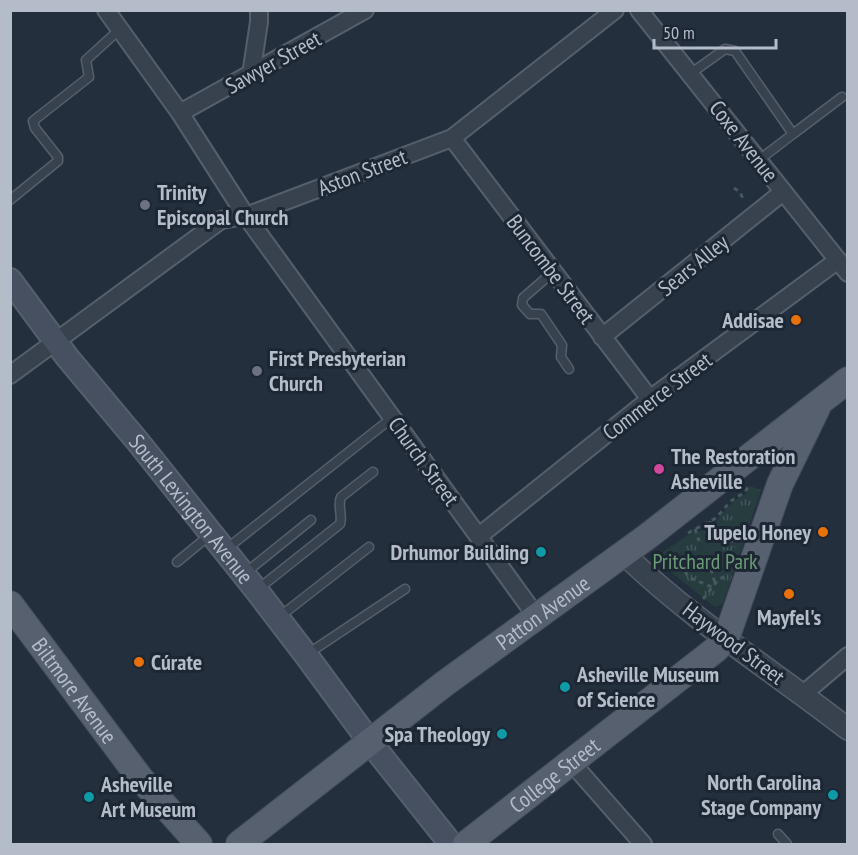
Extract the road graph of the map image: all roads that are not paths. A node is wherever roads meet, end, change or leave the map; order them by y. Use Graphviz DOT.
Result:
graph roads {
  1 [pos="106,10"];
  2 [pos="259,10"];
  3 [pos="365,10"];
  4 [pos="615,10"];
  5 [pos="639,10"];
  6 [pos="120,29"];
  7 [pos="690,74"];
  8 [pos="251,75"];
  9 [pos="842,97"];
  10 [pos="180,113"];
  11 [pos="793,134"];
  12 [pos="452,138"];
  13 [pos="759,160"];
  14 [pos="783,192"];
  15 [pos="10,200"];
  16 [pos="246,216"];
  17 [pos="844,262"];
  18 [pos="553,272"];
  19 [pos="10,280"];
  20 [pos="603,337"];
  21 [pos="55,340"];
  22 [pos="569,369"];
  23 [pos="10,375"];
  24 [pos="848,380"];
  25 [pos="650,399"];
  26 [pos="820,402"];
  27 [pos="393,417"];
  28 [pos="373,472"];
  29 [pos="311,520"];
  30 [pos="479,536"];
  31 [pos="218,542"];
  32 [pos="369,547"];
  33 [pos="624,554"];
  34 [pos="177,562"];
  35 [pos="250,582"];
  36 [pos="405,589"];
  37 [pos="10,604"];
  38 [pos="536,616"];
  39 [pos="278,618"];
  40 [pos="726,639"];
  41 [pos="306,655"];
  42 [pos="848,656"];
  43 [pos="802,695"];
  44 [pos="848,729"];
  45 [pos="370,742"];
  46 [pos="570,762"];
  47 [pos="778,834"];
  48 [pos="197,844"];
  49 [pos="239,844"];
  50 [pos="451,844"];
  51 [pos="466,844"];
  52 [pos="643,844"];
  53 [pos="787,844"];
  1 -- 6 [label="street, Church Street"];
  2 -- 8 [label="street"];
  3 -- 8 [label="street, Sawyer Street"];
  4 -- 12 [label="street, Aston Street"];
  5 -- 7 [label="street, Coxe Avenue"];
  6 -- 10 [label="street, Church Street"];
  6 -- 15 [label="lane"];
  7 -- 11 [label="lane"];
  7 -- 13 [label="street, Coxe Avenue"];
  8 -- 10 [label="street, Sawyer Street"];
  9 -- 11 [label="lane"];
  10 -- 16 [label="street, Church Street"];
  11 -- 13 [label="lane"];
  12 -- 16 [label="street, Aston Street"];
  12 -- 18 [label="street, Buncombe Street"];
  13 -- 14 [label="street, Coxe Avenue"];
  14 -- 17 [label="street, Coxe Avenue"];
  14 -- 20 [label="street, Sears Alley"];
  16 -- 21 [label="street, Aston Street"];
  16 -- 27 [label="street, Church Street"];
  17 -- 25 [label="street, Commerce Street"];
  18 -- 20 [label="street, Buncombe Street"];
  18 -- 22 [label="lane"];
  19 -- 21 [label="main road, South Lexington Avenue"];
  20 -- 25 [label="street, Buncombe Street"];
  21 -- 23 [label="street, Aston Street"];
  21 -- 31 [label="main road, South Lexington Avenue"];
  24 -- 26 [label="main road, Patton Avenue"];
  25 -- 30 [label="street, Commerce Street"];
  26 -- 33 [label="main road, Patton Avenue"];
  26 -- 40 [label="main road, College Street"];
  27 -- 30 [label="street, Church Street"];
  27 -- 31 [label="lane"];
  28 -- 35 [label="lane"];
  29 -- 35 [label="lane"];
  30 -- 38 [label="street, Church Street"];
  31 -- 34 [label="lane"];
  31 -- 35 [label="main road, South Lexington Avenue"];
  32 -- 39 [label="lane"];
  33 -- 38 [label="main road, Patton Avenue"];
  33 -- 40 [label="street, Haywood Street"];
  35 -- 39 [label="main road, South Lexington Avenue"];
  36 -- 41 [label="lane"];
  37 -- 48 [label="main road, Biltmore Avenue"];
  38 -- 45 [label="main road, Patton Avenue"];
  39 -- 41 [label="main road, South Lexington Avenue"];
  40 -- 43 [label="street, Haywood Street"];
  40 -- 46 [label="main road, College Street"];
  41 -- 45 [label="main road, South Lexington Avenue"];
  42 -- 43 [label="street"];
  43 -- 44 [label="street, Haywood Street"];
  45 -- 49 [label="main road, Patton Avenue"];
  45 -- 50 [label="main road, South Lexington Avenue"];
  46 -- 51 [label="main road, College Street"];
  46 -- 52 [label="street"];
  47 -- 53 [label="lane"];
}
